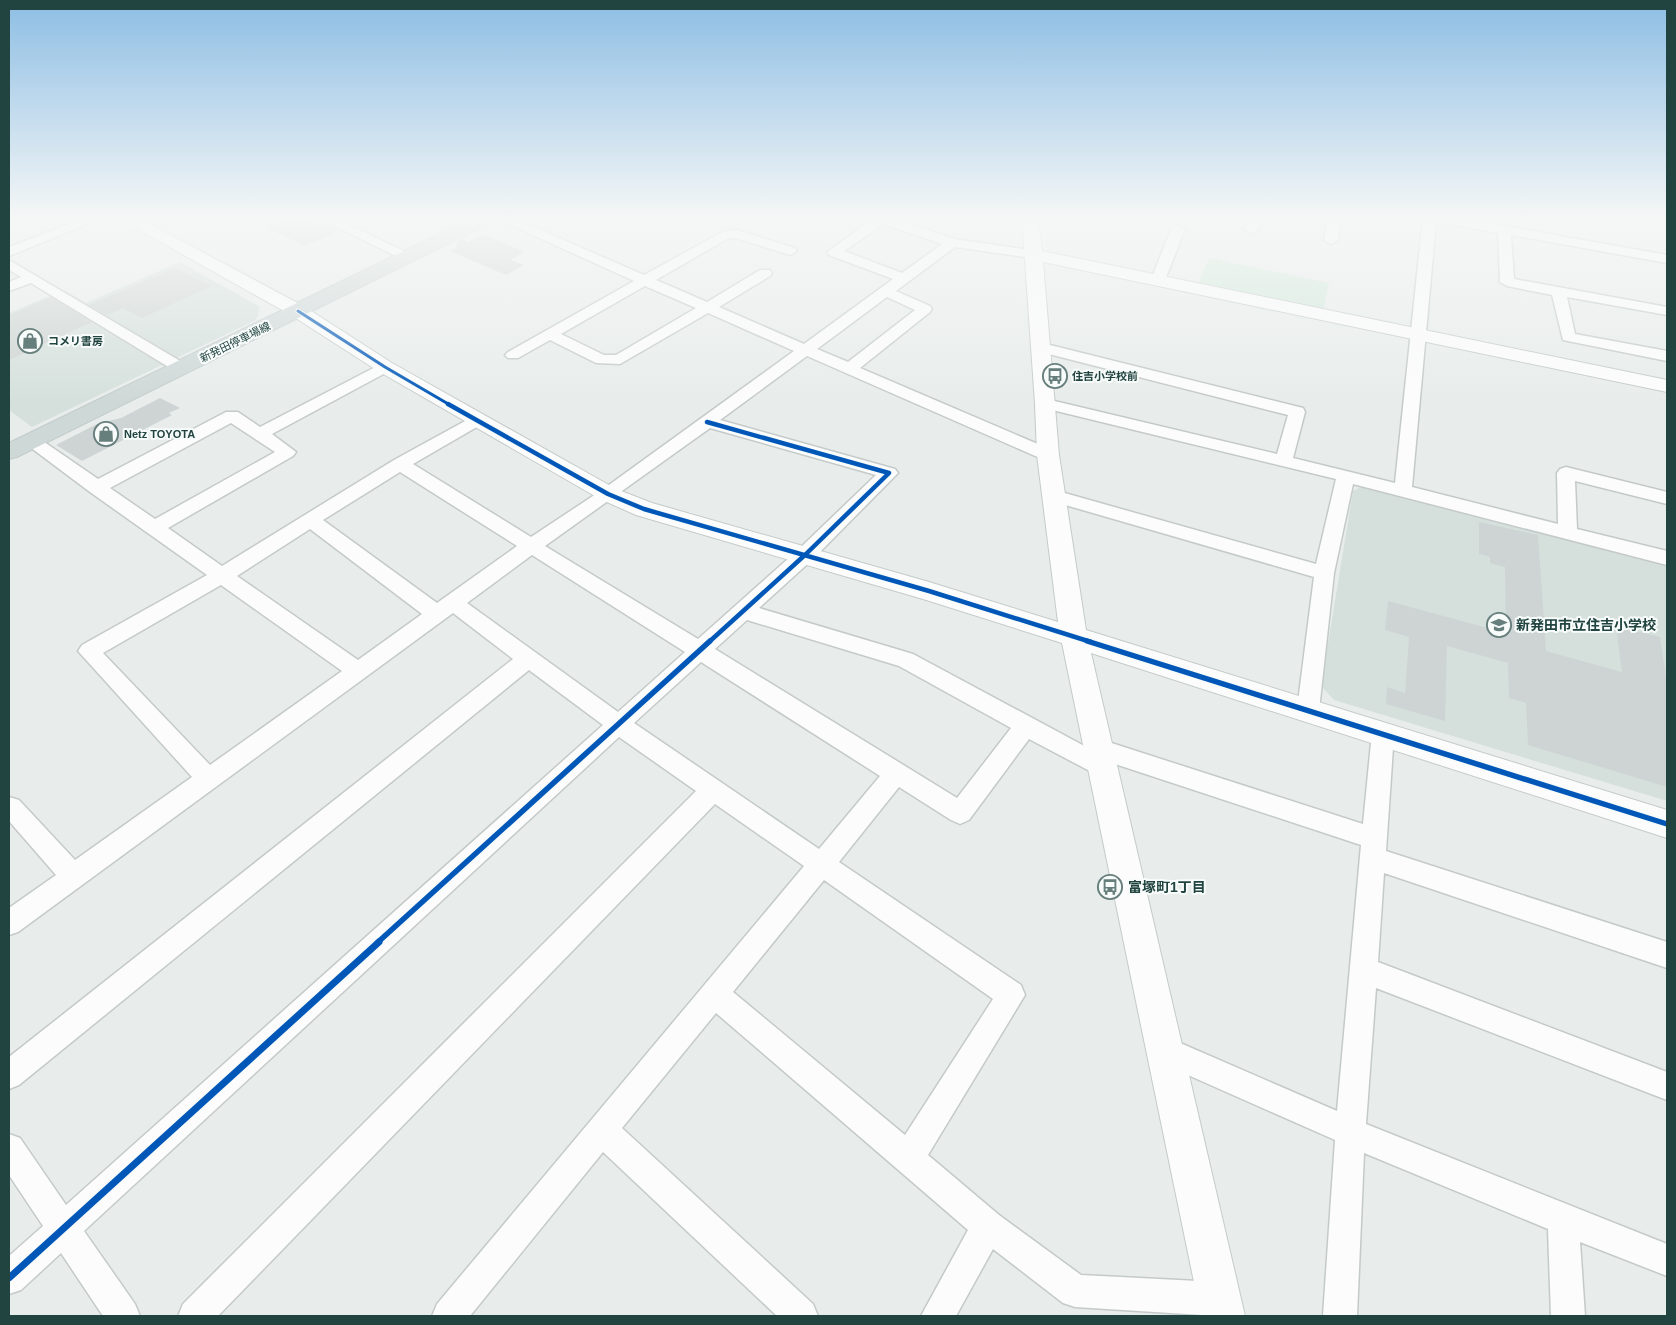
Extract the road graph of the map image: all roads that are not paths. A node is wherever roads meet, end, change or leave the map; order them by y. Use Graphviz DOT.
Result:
graph roads {
  1 [pos="30,279"];
  2 [pos="33,279"];
  3 [pos="237,279"];
  4 [pos="365,279"];
  5 [pos="756,279"];
  6 [pos="902,279"];
  7 [pos="1035,279"];
  8 [pos="1152,279"];
  9 [pos="1424,279"];
  10 [pos="1507,279"];
  11 [pos="644,280"];
  12 [pos="1158,280"];
  13 [pos="9,287"];
  14 [pos="884,291"];
  15 [pos="1559,292"];
  16 [pos="706,307"];
  17 [pos="1667,311"];
  18 [pos="298,312"];
  19 [pos="1419,333"];
  20 [pos="550,334"];
  21 [pos="1042,348"];
  22 [pos="804,349"];
  23 [pos="513,355"];
  24 [pos="1667,356"];
  25 [pos="385,367"];
  26 [pos="181,368"];
  27 [pos="849,369"];
  28 [pos="1667,386"];
  29 [pos="1046,404"];
  30 [pos="476,420"];
  31 [pos="707,422"];
  32 [pos="259,434"];
  33 [pos="31,441"];
  34 [pos="9,452"];
  35 [pos="1048,455"];
  36 [pos="1283,462"];
  37 [pos="400,464"];
  38 [pos="1346,476"];
  39 [pos="96,488"];
  40 [pos="1403,491"];
  41 [pos="608,494"];
  42 [pos="1054,496"];
  43 [pos="1667,498"];
  44 [pos="310,520"];
  45 [pos="154,528"];
  46 [pos="1568,533"];
  47 [pos="531,546"];
  48 [pos="806,554"];
  49 [pos="1667,558"];
  50 [pos="1324,573"];
  51 [pos="221,576"];
  52 [pos="445,608"];
  53 [pos="744,610"];
  54 [pos="1074,638"];
  55 [pos="698,651"];
  56 [pos="528,658"];
  57 [pos="358,671"];
  58 [pos="1308,710"];
  59 [pos="618,724"];
  60 [pos="1026,726"];
  61 [pos="1383,733"];
  62 [pos="1101,759"];
  63 [pos="896,775"];
  64 [pos="209,779"];
  65 [pos="713,790"];
  66 [pos="9,809"];
  67 [pos="1667,824"];
  68 [pos="1373,848"];
  69 [pos="821,865"];
  70 [pos="74,877"];
  71 [pos="9,923"];
  72 [pos="1667,955"];
  73 [pos="1363,970"];
  74 [pos="714,994"];
  75 [pos="1164,1050"];
  76 [pos="9,1075"];
  77 [pos="1667,1086"];
  78 [pos="602,1130"];
  79 [pos="1350,1133"];
  80 [pos="9,1149"];
  81 [pos="908,1158"];
  82 [pos="1563,1221"];
  83 [pos="988,1226"];
  84 [pos="63,1228"];
  85 [pos="1667,1260"];
  86 [pos="9,1278"];
  87 [pos="1220,1308"];
  88 [pos="123,1316"];
  89 [pos="195,1316"];
  90 [pos="449,1316"];
  91 [pos="801,1316"];
  92 [pos="938,1316"];
  93 [pos="1340,1316"];
  94 [pos="1568,1316"];
  1 -- 13 [label="street"];
  2 -- 26 [label="street"];
  3 -- 18 [label="street"];
  4 -- 18 [label="main road, 新発田停車場線"];
  5 -- 16 [label="street"];
  6 -- 14 [label="street"];
  7 -- 21 [label="street"];
  8 -- 12 [label="street"];
  9 -- 19 [label="street"];
  10 -- 15 [label="street"];
  11 -- 16 [label="street"];
  11 -- 20 [label="street"];
  12 -- 19 [label="street"];
  14 -- 22 [label="street"];
  14 -- 27 [label="street"];
  15 -- 17 [label="street"];
  15 -- 24 [label="street"];
  16 -- 20 [label="street"];
  16 -- 22 [label="street"];
  18 -- 25 [label="street"];
  18 -- 26 [label="main road, 新発田停車場線"];
  19 -- 28 [label="street"];
  19 -- 40 [label="street"];
  20 -- 23 [label="street"];
  21 -- 29 [label="street"];
  21 -- 36 [label="street"];
  22 -- 27 [label="street"];
  22 -- 31 [label="street"];
  25 -- 30 [label="street"];
  25 -- 32 [label="street"];
  26 -- 33 [label="main road, 新発田停車場線"];
  27 -- 35 [label="street"];
  29 -- 35 [label="street"];
  29 -- 36 [label="street"];
  30 -- 37 [label="street"];
  30 -- 41 [label="street"];
  31 -- 41 [label="street"];
  31 -- 48 [label="street"];
  32 -- 39 [label="street"];
  32 -- 45 [label="street"];
  33 -- 34 [label="main road, 新発田停車場線"];
  33 -- 39 [label="street"];
  35 -- 42 [label="street"];
  36 -- 38 [label="street"];
  37 -- 44 [label="street"];
  37 -- 47 [label="street"];
  38 -- 40 [label="street"];
  38 -- 50 [label="street"];
  39 -- 45 [label="street"];
  40 -- 46 [label="street"];
  41 -- 47 [label="street"];
  41 -- 48 [label="street"];
  42 -- 50 [label="street"];
  42 -- 54 [label="street"];
  43 -- 46 [label="street"];
  44 -- 51 [label="street"];
  44 -- 52 [label="street"];
  45 -- 51 [label="street"];
  46 -- 49 [label="street"];
  47 -- 52 [label="street"];
  47 -- 55 [label="street"];
  48 -- 53 [label="street"];
  48 -- 54 [label="street"];
  50 -- 58 [label="street"];
  51 -- 57 [label="street"];
  51 -- 64 [label="street"];
  52 -- 56 [label="street"];
  52 -- 57 [label="street"];
  53 -- 55 [label="street"];
  53 -- 60 [label="street"];
  54 -- 58 [label="street"];
  54 -- 62 [label="street"];
  55 -- 59 [label="street"];
  55 -- 63 [label="street"];
  56 -- 59 [label="street"];
  56 -- 76 [label="street"];
  57 -- 64 [label="street"];
  58 -- 61 [label="street"];
  59 -- 65 [label="street"];
  59 -- 84 [label="street"];
  60 -- 62 [label="street"];
  60 -- 63 [label="street"];
  61 -- 67 [label="street"];
  61 -- 68 [label="street"];
  62 -- 68 [label="street"];
  62 -- 75 [label="street"];
  63 -- 69 [label="street"];
  64 -- 70 [label="street"];
  65 -- 69 [label="street"];
  65 -- 89 [label="street"];
  66 -- 70 [label="street"];
  68 -- 72 [label="street"];
  68 -- 73 [label="street"];
  69 -- 74 [label="street"];
  69 -- 81 [label="street"];
  70 -- 71 [label="street"];
  73 -- 77 [label="street"];
  73 -- 79 [label="street"];
  74 -- 78 [label="street"];
  74 -- 81 [label="street"];
  75 -- 79 [label="street"];
  75 -- 87 [label="street"];
  78 -- 90 [label="street"];
  78 -- 91 [label="street"];
  79 -- 82 [label="street"];
  79 -- 93 [label="street"];
  80 -- 84 [label="street"];
  81 -- 83 [label="street"];
  82 -- 85 [label="street"];
  82 -- 94 [label="street"];
  83 -- 87 [label="street"];
  83 -- 92 [label="street"];
  84 -- 86 [label="street"];
  84 -- 88 [label="street"];
}
